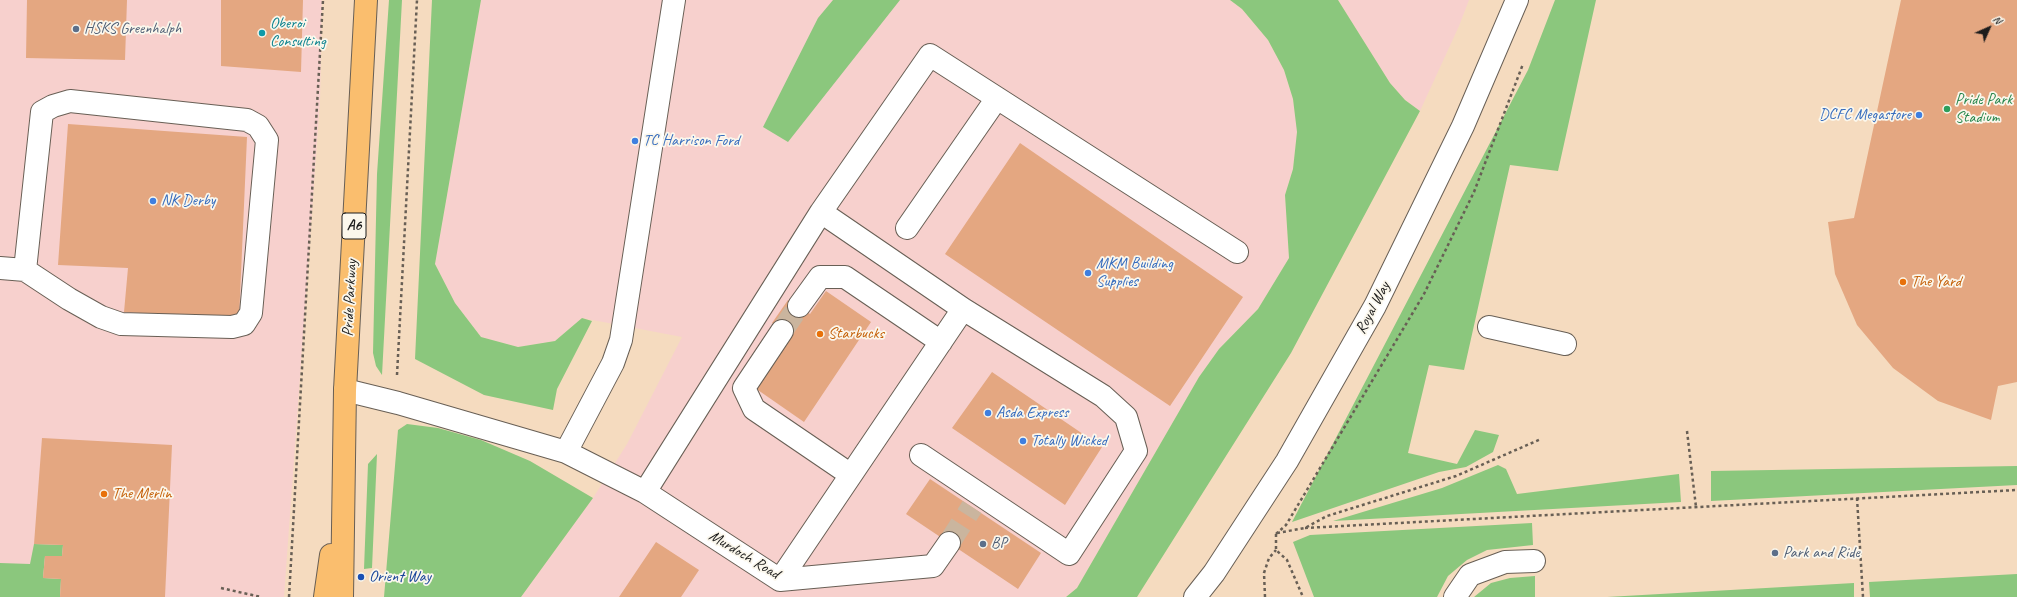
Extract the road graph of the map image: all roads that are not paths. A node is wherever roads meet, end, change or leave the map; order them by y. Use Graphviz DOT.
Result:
graph roads {
  1 [pos="366,0"];
  2 [pos="674,0"];
  3 [pos="1516,0"];
  4 [pos="997,98"];
  5 [pos="821,212"];
  6 [pos="907,228"];
  7 [pos="1237,252"];
  8 [pos="0,268"];
  9 [pos="25,270"];
  10 [pos="799,306"];
  11 [pos="963,309"];
  12 [pos="1489,327"];
  13 [pos="782,331"];
  14 [pos="941,342"];
  15 [pos="1565,344"];
  16 [pos="345,390"];
  17 [pos="566,452"];
  18 [pos="344,453"];
  19 [pos="921,455"];
  20 [pos="851,475"];
  21 [pos="644,492"];
  22 [pos="944,551"];
  23 [pos="1534,561"];
  24 [pos="780,580"];
  25 [pos="325,597"];
  26 [pos="342,597"];
  27 [pos="1195,597"];
  28 [pos="1455,597"];
  1 -- 16 [label="main road, Pride Parkway / A6"];
  2 -- 17 [label="street"];
  3 -- 27 [label="street, Royal Way"];
  4 -- 5 [label="street"];
  4 -- 6 [label="street"];
  4 -- 7 [label="street"];
  5 -- 11 [label="street"];
  5 -- 21 [label="street"];
  8 -- 9 [label="street"];
  9 -- 9 [label="street"];
  10 -- 14 [label="street"];
  11 -- 14 [label="street"];
  11 -- 19 [label="street"];
  12 -- 15 [label="street"];
  13 -- 20 [label="street"];
  14 -- 20 [label="street"];
  16 -- 17 [label="street, Murdoch Road"];
  16 -- 18 [label="main road, Pride Parkway / A6"];
  17 -- 21 [label="street, Murdoch Road"];
  18 -- 25 [label="main road, Pride Parkway / A6"];
  18 -- 26 [label="main road, Pride Parkway / A6"];
  20 -- 24 [label="street"];
  21 -- 24 [label="street, Murdoch Road"];
  22 -- 24 [label="street, Murdoch Road"];
  23 -- 28 [label="street"];
}
